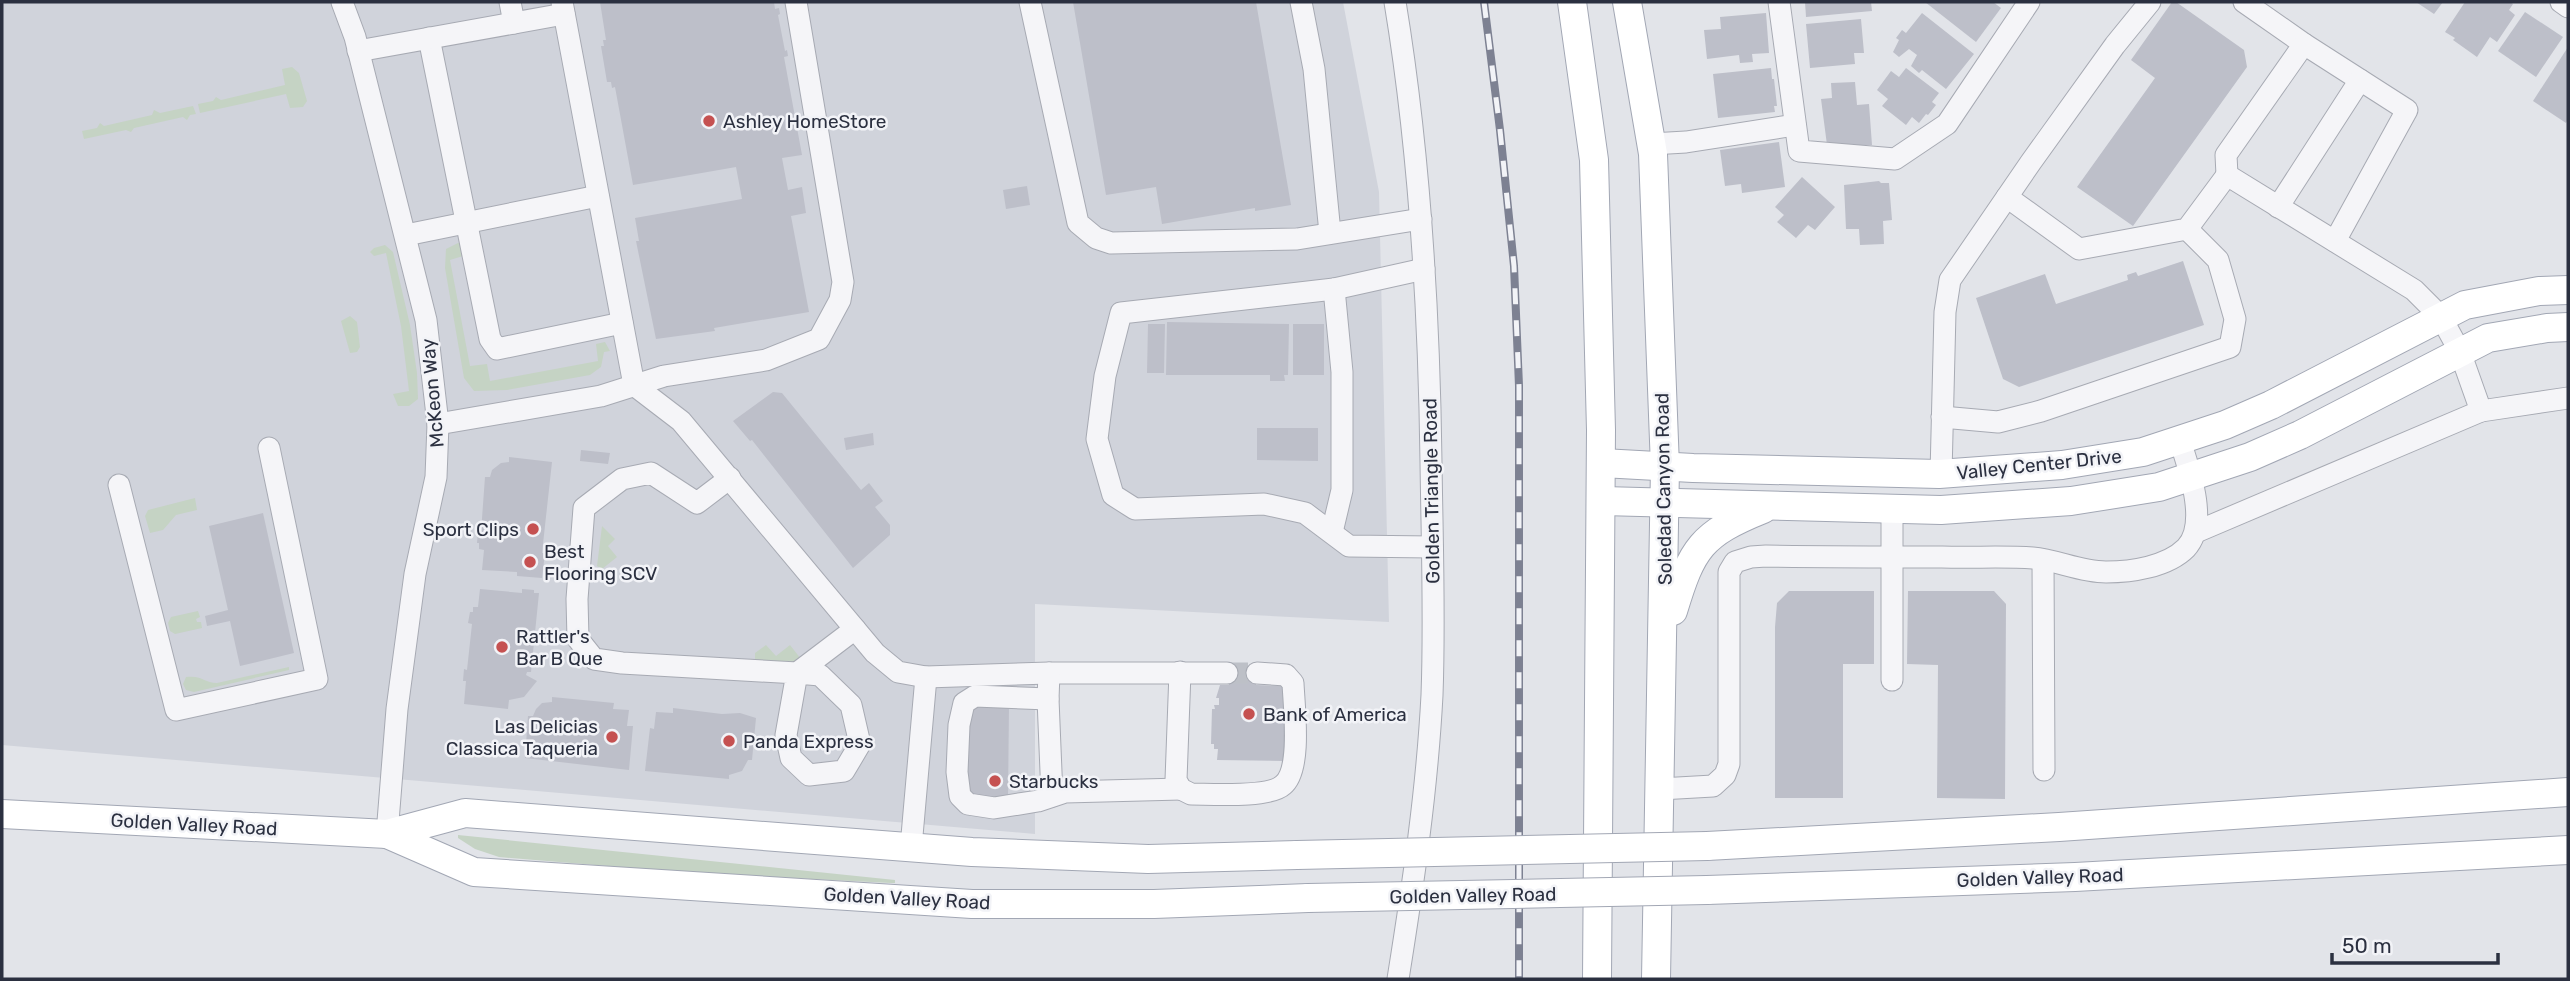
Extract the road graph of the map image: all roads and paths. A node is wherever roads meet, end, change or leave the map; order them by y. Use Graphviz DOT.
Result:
graph roads {
  1 [pos="342,2"];
  2 [pos="510,2"];
  3 [pos="796,2"];
  4 [pos="1030,2"];
  5 [pos="1301,2"];
  6 [pos="1395,2"];
  7 [pos="1572,2"];
  8 [pos="1627,2"];
  9 [pos="1779,2"];
  10 [pos="2029,2"];
  11 [pos="2150,2"];
  12 [pos="2244,2"];
  13 [pos="2561,2"];
  14 [pos="2568,6"];
  15 [pos="563,8"];
  16 [pos="514,23"];
  17 [pos="429,38"];
  18 [pos="2304,44"];
  19 [pos="358,51"];
  20 [pos="2360,80"];
  21 [pos="1795,125"];
  22 [pos="1651,144"];
  23 [pos="2227,175"];
  24 [pos="598,196"];
  25 [pos="2007,197"];
  26 [pos="2278,207"];
  27 [pos="1421,219"];
  28 [pos="467,223"];
  29 [pos="2187,229"];
  30 [pos="1330,233"];
  31 [pos="406,235"];
  32 [pos="2335,241"];
  33 [pos="1424,269"];
  34 [pos="1334,289"];
  35 [pos="2568,290"];
  36 [pos="2441,317"];
  37 [pos="622,323"];
  38 [pos="2568,327"];
  39 [pos="2460,352"];
  40 [pos="634,385"];
  41 [pos="2568,398"];
  42 [pos="2481,411"];
  43 [pos="1942,416"];
  44 [pos="438,424"];
  45 [pos="2180,441"];
  46 [pos="269,448"];
  47 [pos="1602,463"];
  48 [pos="1665,467"];
  49 [pos="1941,474"];
  50 [pos="2192,477"];
  51 [pos="730,478"];
  52 [pos="119,485"];
  53 [pos="1602,501"];
  54 [pos="1666,502"];
  55 [pos="1773,505"];
  56 [pos="1892,509"];
  57 [pos="1332,532"];
  58 [pos="2196,533"];
  59 [pos="1432,547"];
  60 [pos="1893,557"];
  61 [pos="2043,560"];
  62 [pos="855,629"];
  63 [pos="1663,643"];
  64 [pos="1180,672"];
  65 [pos="797,673"];
  66 [pos="1049,673"];
  67 [pos="1227,673"];
  68 [pos="1257,673"];
  69 [pos="926,677"];
  70 [pos="1892,680"];
  71 [pos="1043,699"];
  72 [pos="2044,770"];
  73 [pos="1181,789"];
  74 [pos="1660,789"];
  75 [pos="2568,792"];
  76 [pos="1045,799"];
  77 [pos="2,814"];
  78 [pos="387,834"];
  79 [pos="911,848"];
  80 [pos="2568,850"];
  81 [pos="1398,979"];
  82 [pos="1597,979"];
  83 [pos="1656,979"];
  1 -- 19 [label="street, McKeon Way"];
  2 -- 16 [label="street"];
  3 -- 40 [label="street"];
  4 -- 30 [label="street"];
  5 -- 30 [label="street"];
  6 -- 27 [label="street, Golden Triangle Road"];
  7 -- 47 [label="main road"];
  8 -- 22 [label="main road, Soledad Canyon Road"];
  9 -- 21 [label="street"];
  10 -- 21 [label="street"];
  11 -- 25 [label="street"];
  12 -- 18 [label="street"];
  13 -- 14 [label="street"];
  15 -- 16 [label="street"];
  15 -- 24 [label="street"];
  16 -- 17 [label="street"];
  17 -- 19 [label="street"];
  17 -- 28 [label="street"];
  18 -- 20 [label="street"];
  18 -- 23 [label="street"];
  19 -- 31 [label="street, McKeon Way"];
  20 -- 26 [label="street"];
  20 -- 32 [label="street"];
  21 -- 22 [label="street"];
  22 -- 48 [label="main road, Soledad Canyon Road"];
  23 -- 26 [label="street"];
  23 -- 29 [label="street"];
  24 -- 28 [label="street"];
  24 -- 37 [label="street"];
  25 -- 29 [label="street"];
  25 -- 43 [label="street"];
  26 -- 32 [label="street"];
  27 -- 30 [label="street"];
  27 -- 33 [label="street, Golden Triangle Road"];
  28 -- 31 [label="street"];
  28 -- 37 [label="street"];
  29 -- 43 [label="street"];
  31 -- 44 [label="street, McKeon Way"];
  32 -- 36 [label="street"];
  33 -- 34 [label="street"];
  33 -- 59 [label="street, Golden Triangle Road"];
  34 -- 57 [label="street"];
  34 -- 57 [label="street"];
  35 -- 36 [label="main road, Valley Center Drive"];
  36 -- 39 [label="street"];
  36 -- 45 [label="main road, Valley Center Drive"];
  37 -- 40 [label="street"];
  38 -- 39 [label="main road, Valley Center Drive"];
  39 -- 42 [label="street"];
  39 -- 50 [label="main road, Valley Center Drive"];
  40 -- 44 [label="street"];
  40 -- 51 [label="street"];
  41 -- 42 [label="street"];
  42 -- 58 [label="street"];
  43 -- 49 [label="street"];
  44 -- 78 [label="street, McKeon Way"];
  45 -- 49 [label="main road, Valley Center Drive"];
  45 -- 50 [label="street"];
  46 -- 52 [label="street"];
  47 -- 48 [label="main road, Valley Center Drive"];
  47 -- 53 [label="main road"];
  48 -- 49 [label="main road, Valley Center Drive"];
  48 -- 54 [label="main road, Soledad Canyon Road"];
  50 -- 56 [label="main road, Valley Center Drive"];
  50 -- 58 [label="street"];
  51 -- 62 [label="street"];
  51 -- 65 [label="street"];
  53 -- 54 [label="main road, Valley Center Drive"];
  53 -- 82 [label="main road"];
  54 -- 55 [label="main road, Valley Center Drive"];
  54 -- 63 [label="main road, Soledad Canyon Road"];
  55 -- 56 [label="main road, Valley Center Drive"];
  55 -- 63 [label="main road"];
  56 -- 60 [label="street"];
  57 -- 59 [label="street"];
  58 -- 61 [label="street"];
  59 -- 81 [label="street, Golden Triangle Road"];
  60 -- 61 [label="street"];
  60 -- 70 [label="street"];
  60 -- 74 [label="street"];
  61 -- 72 [label="street"];
  62 -- 65 [label="street"];
  62 -- 69 [label="street"];
  63 -- 74 [label="main road, Soledad Canyon Road"];
  64 -- 66 [label="street"];
  64 -- 67 [label="street"];
  64 -- 73 [label="street"];
  65 -- 65 [label="street"];
  66 -- 69 [label="street"];
  66 -- 71 [label="street"];
  68 -- 73 [label="street"];
  69 -- 79 [label="street"];
  71 -- 76 [label="street"];
  71 -- 76 [label="street"];
  73 -- 76 [label="street"];
  74 -- 83 [label="main road, Soledad Canyon Road"];
  75 -- 79 [label="main road, Golden Valley Road, bridge"];
  77 -- 78 [label="main road, Golden Valley Road"];
  78 -- 79 [label="main road, Golden Valley Road"];
  78 -- 80 [label="main road, Golden Valley Road, bridge"];
}
